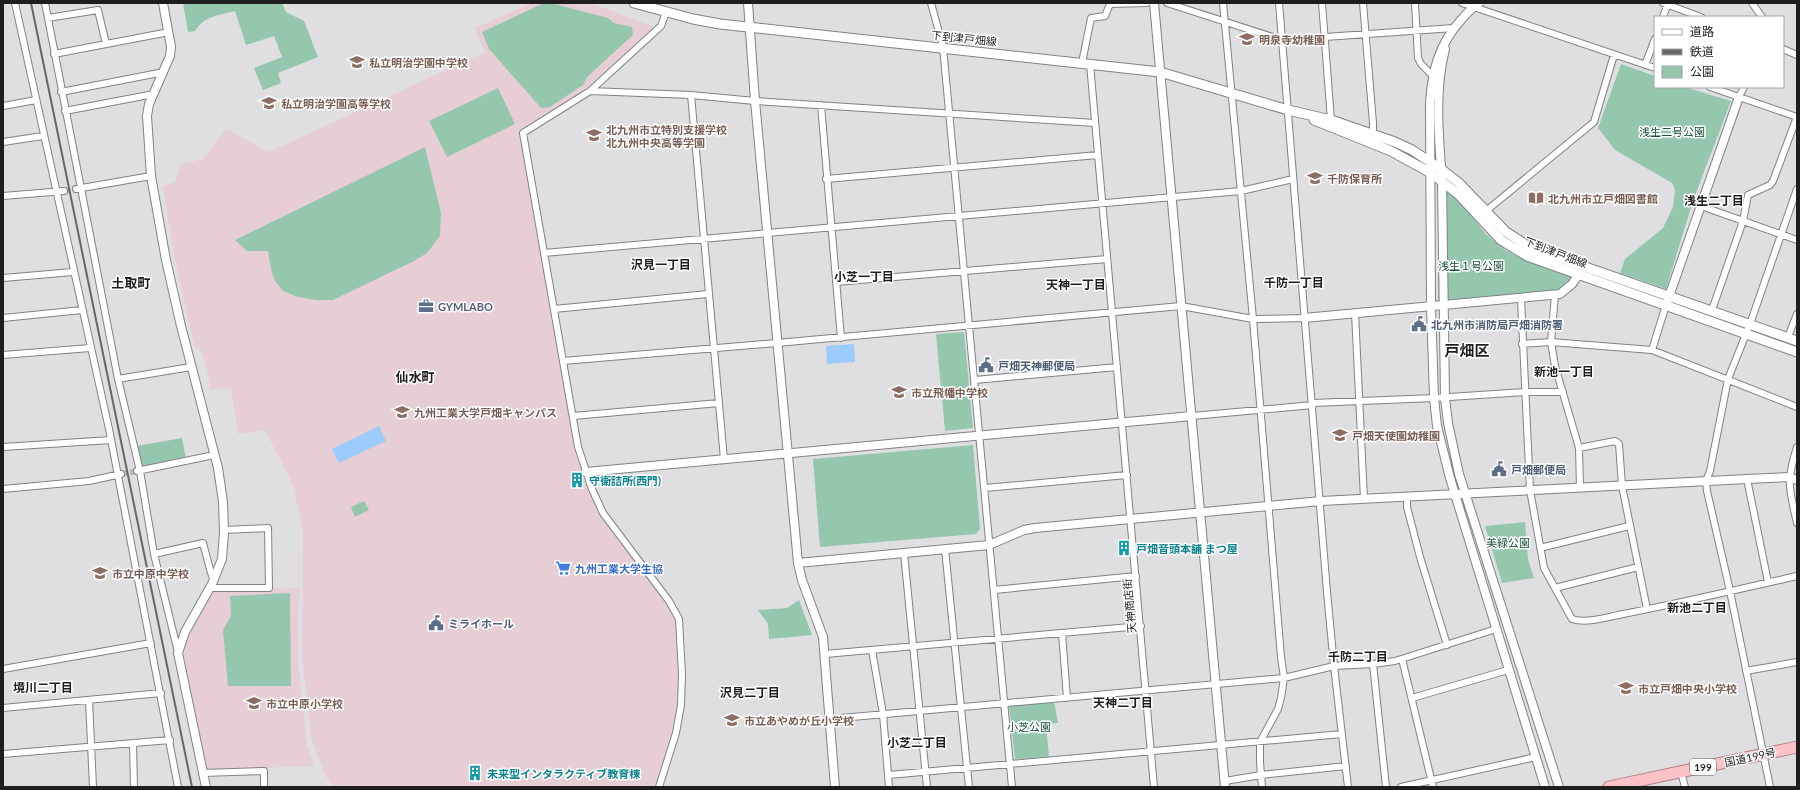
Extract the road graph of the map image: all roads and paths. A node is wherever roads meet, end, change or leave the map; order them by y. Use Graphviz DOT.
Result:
graph roads {
  1 [pos="15,3"];
  2 [pos="45,3"];
  3 [pos="163,3"];
  4 [pos="634,3"];
  5 [pos="748,3"];
  6 [pos="931,3"];
  7 [pos="1147,3"];
  8 [pos="1154,3"];
  9 [pos="1167,3"];
  10 [pos="1223,3"];
  11 [pos="1279,3"];
  12 [pos="1322,3"];
  13 [pos="1364,3"];
  14 [pos="1415,3"];
  15 [pos="1462,3"];
  16 [pos="1752,3"];
  17 [pos="1666,4"];
  18 [pos="1476,5"];
  19 [pos="666,12"];
  20 [pos="1663,16"];
  21 [pos="1698,16"];
  22 [pos="1761,16"];
  23 [pos="48,18"];
  24 [pos="1225,22"];
  25 [pos="748,26"];
  26 [pos="1454,28"];
  27 [pos="1417,29"];
  28 [pos="169,32"];
  29 [pos="1367,33"];
  30 [pos="1325,36"];
  31 [pos="1282,40"];
  32 [pos="1654,42"];
  33 [pos="106,44"];
  34 [pos="943,47"];
  35 [pos="1784,50"];
  36 [pos="54,54"];
  37 [pos="1614,54"];
  38 [pos="1797,56"];
  39 [pos="1086,63"];
  40 [pos="1645,65"];
  41 [pos="1654,68"];
  42 [pos="164,72"];
  43 [pos="1160,72"];
  44 [pos="1432,75"];
  45 [pos="1713,88"];
  46 [pos="1744,88"];
  47 [pos="590,91"];
  48 [pos="61,92"];
  49 [pos="1231,92"];
  50 [pos="154,94"];
  51 [pos="691,95"];
  52 [pos="1739,97"];
  53 [pos="36,100"];
  54 [pos="755,101"];
  55 [pos="821,105"];
  56 [pos="3,106"];
  57 [pos="1288,110"];
  58 [pos="65,111"];
  59 [pos="950,113"];
  60 [pos="1797,117"];
  61 [pos="1331,120"];
  62 [pos="1095,123"];
  63 [pos="1373,134"];
  64 [pos="44,136"];
  65 [pos="3,142"];
  66 [pos="1098,155"];
  67 [pos="1431,162"];
  68 [pos="954,167"];
  69 [pos="1441,169"];
  70 [pos="1431,173"];
  71 [pos="151,176"];
  72 [pos="826,179"];
  73 [pos="1293,179"];
  74 [pos="1442,181"];
  75 [pos="79,189"];
  76 [pos="1797,190"];
  77 [pos="64,191"];
  78 [pos="1241,191"];
  79 [pos="56,192"];
  80 [pos="3,196"];
  81 [pos="1172,197"];
  82 [pos="1102,203"];
  83 [pos="1701,206"];
  84 [pos="1486,211"];
  85 [pos="959,216"];
  86 [pos="1743,221"];
  87 [pos="831,227"];
  88 [pos="766,233"];
  89 [pos="1780,233"];
  90 [pos="704,239"];
  91 [pos="1797,240"];
  92 [pos="544,253"];
  93 [pos="1107,259"];
  94 [pos="1584,266"];
  95 [pos="964,271"];
  96 [pos="73,272"];
  97 [pos="1579,275"];
  98 [pos="3,278"];
  99 [pos="836,282"];
  100 [pos="708,294"];
  101 [pos="1555,295"];
  102 [pos="1669,296"];
  103 [pos="1521,299"];
  104 [pos="1443,305"];
  105 [pos="1666,305"];
  106 [pos="1181,306"];
  107 [pos="1431,306"];
  108 [pos="554,309"];
  109 [pos="82,310"];
  110 [pos="1712,310"];
  111 [pos="1112,312"];
  112 [pos="1355,313"];
  113 [pos="1797,314"];
  114 [pos="3,318"];
  115 [pos="1304,318"];
  116 [pos="1253,320"];
  117 [pos="1750,324"];
  118 [pos="970,326"];
  119 [pos="1746,333"];
  120 [pos="841,338"];
  121 [pos="1793,339"];
  122 [pos="1551,342"];
  123 [pos="777,343"];
  124 [pos="1522,344"];
  125 [pos="90,348"];
  126 [pos="713,348"];
  127 [pos="1652,350"];
  128 [pos="1797,352"];
  129 [pos="3,355"];
  130 [pos="563,361"];
  131 [pos="191,367"];
  132 [pos="1117,367"];
  133 [pos="118,379"];
  134 [pos="1728,379"];
  135 [pos="975,380"];
  136 [pos="1525,392"];
  137 [pos="1563,392"];
  138 [pos="1434,398"];
  139 [pos="1445,398"];
  140 [pos="1359,401"];
  141 [pos="719,403"];
  142 [pos="1313,404"];
  143 [pos="1797,407"];
  144 [pos="1260,410"];
  145 [pos="573,416"];
  146 [pos="1192,416"];
  147 [pos="1122,422"];
  148 [pos="980,435"];
  149 [pos="111,440"];
  150 [pos="3,447"];
  151 [pos="1797,447"];
  152 [pos="1579,448"];
  153 [pos="788,453"];
  154 [pos="214,455"];
  155 [pos="724,459"];
  156 [pos="138,471"];
  157 [pos="586,472"];
  158 [pos="119,474"];
  159 [pos="1127,475"];
  160 [pos="1747,479"];
  161 [pos="1793,479"];
  162 [pos="1706,481"];
  163 [pos="1622,486"];
  164 [pos="3,488"];
  165 [pos="985,488"];
  166 [pos="1580,488"];
  167 [pos="1530,490"];
  168 [pos="1455,494"];
  169 [pos="1466,494"];
  170 [pos="1406,497"];
  171 [pos="1364,499"];
  172 [pos="1321,501"];
  173 [pos="1269,506"];
  174 [pos="1200,513"];
  175 [pos="1131,519"];
  176 [pos="1797,523"];
  177 [pos="1629,526"];
  178 [pos="224,530"];
  179 [pos="989,545"];
  180 [pos="1540,548"];
  181 [pos="945,549"];
  182 [pos="904,553"];
  183 [pos="154,554"];
  184 [pos="798,563"];
  185 [pos="1638,567"];
  186 [pos="1136,576"];
  187 [pos="1797,576"];
  188 [pos="214,580"];
  189 [pos="1768,582"];
  190 [pos="210,588"];
  191 [pos="1555,588"];
  192 [pos="994,590"];
  193 [pos="1730,591"];
  194 [pos="1647,609"];
  195 [pos="1141,626"];
  196 [pos="1496,629"];
  197 [pos="1062,633"];
  198 [pos="998,639"];
  199 [pos="151,643"];
  200 [pos="955,643"];
  201 [pos="1447,645"];
  202 [pos="913,646"];
  203 [pos="872,650"];
  204 [pos="178,653"];
  205 [pos="825,654"];
  206 [pos="1402,659"];
  207 [pos="1797,662"];
  208 [pos="1373,664"];
  209 [pos="1334,666"];
  210 [pos="3,669"];
  211 [pos="1508,670"];
  212 [pos="1746,671"];
  213 [pos="1284,678"];
  214 [pos="1216,684"];
  215 [pos="1147,691"];
  216 [pos="161,693"];
  217 [pos="1067,698"];
  218 [pos="1412,698"];
  219 [pos="90,700"];
  220 [pos="1004,703"];
  221 [pos="3,708"];
  222 [pos="961,708"];
  223 [pos="919,711"];
  224 [pos="883,714"];
  225 [pos="830,719"];
  226 [pos="1342,734"];
  227 [pos="170,740"];
  228 [pos="1260,742"];
  229 [pos="133,743"];
  230 [pos="1221,744"];
  231 [pos="92,747"];
  232 [pos="1797,747"];
  233 [pos="1151,750"];
  234 [pos="3,754"];
  235 [pos="1763,754"];
  236 [pos="1536,757"];
  237 [pos="1010,764"];
  238 [pos="1346,766"];
  239 [pos="967,768"];
  240 [pos="925,771"];
  241 [pos="1681,772"];
  242 [pos="202,773"];
  243 [pos="889,775"];
  244 [pos="1261,775"];
  245 [pos="1225,784"];
  246 [pos="1432,784"];
  247 [pos="93,787"];
  248 [pos="134,787"];
  249 [pos="178,787"];
  250 [pos="206,787"];
  251 [pos="264,787"];
  252 [pos="659,787"];
  253 [pos="835,787"];
  254 [pos="889,787"];
  255 [pos="927,787"];
  256 [pos="969,787"];
  257 [pos="1012,787"];
  258 [pos="1154,787"];
  259 [pos="1262,787"];
  260 [pos="1348,787"];
  261 [pos="1386,787"];
  262 [pos="1401,787"];
  263 [pos="1545,787"];
  264 [pos="1559,787"];
  265 [pos="1610,787"];
  266 [pos="1685,787"];
  267 [pos="1770,787"];
  1 -- 53 [label="street"];
  2 -- 23 [label="street"];
  3 -- 28 [label="street"];
  4 -- 19 [label="main road, 下到津戸畑線"];
  5 -- 25 [label="street"];
  6 -- 34 [label="street"];
  7 -- 39 [label="street, 天神商店街"];
  8 -- 43 [label="street"];
  9 -- 24 [label="street"];
  10 -- 24 [label="street"];
  11 -- 31 [label="street"];
  12 -- 30 [label="street"];
  13 -- 29 [label="street"];
  14 -- 27 [label="street"];
  15 -- 18 [label="street"];
  16 -- 22 [label="street"];
  17 -- 20 [label="street"];
  17 -- 21 [label="street"];
  18 -- 26 [label="street"];
  18 -- 37 [label="street"];
  19 -- 25 [label="main road, 下到津戸畑線"];
  19 -- 47 [label="street"];
  23 -- 33 [label="street"];
  23 -- 36 [label="street"];
  24 -- 31 [label="street"];
  24 -- 49 [label="street"];
  25 -- 34 [label="main road, 下到津戸畑線"];
  25 -- 54 [label="street"];
  26 -- 27 [label="street"];
  26 -- 44 [label="street"];
  26 -- 69 [label="street"];
  27 -- 29 [label="street"];
  27 -- 44 [label="street"];
  28 -- 33 [label="street"];
  28 -- 42 [label="street"];
  29 -- 30 [label="street"];
  29 -- 63 [label="street"];
  30 -- 31 [label="street"];
  30 -- 61 [label="street"];
  31 -- 57 [label="street"];
  32 -- 40 [label="street"];
  33 -- 36 [label="street"];
  34 -- 39 [label="main road, 下到津戸畑線"];
  34 -- 59 [label="street"];
  35 -- 38 [label="street"];
  36 -- 48 [label="street"];
  37 -- 40 [label="street"];
  37 -- 84 [label="street"];
  39 -- 43 [label="main road, 下到津戸畑線"];
  39 -- 62 [label="street, 天神商店街"];
  40 -- 41 [label="street"];
  42 -- 48 [label="street"];
  42 -- 50 [label="street"];
  43 -- 49 [label="main road, 下到津戸畑線"];
  43 -- 81 [label="street"];
  44 -- 67 [label="street"];
  45 -- 52 [label="street"];
  46 -- 52 [label="street"];
  47 -- 51 [label="street"];
  47 -- 92 [label="street"];
  48 -- 58 [label="street"];
  49 -- 57 [label="main road, 下到津戸畑線"];
  49 -- 78 [label="street"];
  50 -- 58 [label="street"];
  50 -- 71 [label="street"];
  51 -- 54 [label="street"];
  51 -- 90 [label="street"];
  52 -- 60 [label="street"];
  52 -- 83 [label="street"];
  53 -- 56 [label="street"];
  53 -- 64 [label="street"];
  54 -- 55 [label="street"];
  54 -- 88 [label="street"];
  55 -- 59 [label="street"];
  55 -- 72 [label="street"];
  57 -- 61 [label="main road, 下到津戸畑線"];
  57 -- 70 [label="main road, 下到津戸畑線"];
  57 -- 73 [label="street"];
  58 -- 75 [label="street"];
  59 -- 62 [label="street"];
  59 -- 68 [label="street"];
  60 -- 86 [label="street"];
  61 -- 63 [label="main road, 下到津戸畑線"];
  62 -- 66 [label="street, 天神商店街"];
  63 -- 67 [label="main road, 下到津戸畑線"];
  64 -- 65 [label="street"];
  64 -- 79 [label="street"];
  66 -- 68 [label="street"];
  66 -- 82 [label="street, 天神商店街"];
  67 -- 69 [label="main road, 下到津戸畑線"];
  67 -- 70 [label="street"];
  68 -- 72 [label="street"];
  68 -- 85 [label="street"];
  69 -- 74 [label="street"];
  69 -- 84 [label="main road, 下到津戸畑線"];
  70 -- 74 [label="main road, 下到津戸畑線"];
  70 -- 107 [label="street"];
  71 -- 75 [label="street"];
  71 -- 131 [label="street"];
  72 -- 87 [label="street"];
  73 -- 78 [label="street"];
  73 -- 115 [label="street"];
  74 -- 97 [label="main road, 下到津戸畑線"];
  74 -- 104 [label="street"];
  75 -- 133 [label="street"];
  76 -- 89 [label="street"];
  77 -- 79 [label="street"];
  78 -- 81 [label="street"];
  78 -- 116 [label="street"];
  79 -- 80 [label="street"];
  79 -- 96 [label="street"];
  81 -- 82 [label="street"];
  81 -- 106 [label="street"];
  82 -- 85 [label="street"];
  82 -- 93 [label="street, 天神商店街"];
  83 -- 86 [label="street"];
  83 -- 102 [label="street"];
  84 -- 94 [label="main road, 下到津戸畑線"];
  85 -- 87 [label="street"];
  85 -- 95 [label="street"];
  86 -- 89 [label="street"];
  86 -- 110 [label="street"];
  87 -- 88 [label="street"];
  87 -- 99 [label="street"];
  88 -- 90 [label="street"];
  88 -- 123 [label="street"];
  89 -- 91 [label="street"];
  89 -- 117 [label="street"];
  90 -- 92 [label="street"];
  90 -- 100 [label="street"];
  92 -- 108 [label="street"];
  93 -- 95 [label="street"];
  93 -- 111 [label="street, 天神商店街"];
  94 -- 97 [label="street"];
  94 -- 102 [label="main road, 下到津戸畑線"];
  95 -- 99 [label="street"];
  95 -- 118 [label="street"];
  96 -- 98 [label="street"];
  96 -- 109 [label="street"];
  97 -- 101 [label="street"];
  97 -- 105 [label="main road, 下到津戸畑線"];
  99 -- 120 [label="street"];
  100 -- 108 [label="street"];
  100 -- 126 [label="street"];
  101 -- 103 [label="street"];
  101 -- 122 [label="street"];
  102 -- 105 [label="street"];
  102 -- 110 [label="main road, 下到津戸畑線"];
  103 -- 104 [label="street"];
  103 -- 124 [label="street"];
  104 -- 107 [label="street"];
  104 -- 139 [label="street"];
  105 -- 119 [label="main road, 下到津戸畑線"];
  105 -- 127 [label="street"];
  106 -- 111 [label="street"];
  106 -- 116 [label="street"];
  106 -- 146 [label="street"];
  107 -- 112 [label="street"];
  107 -- 138 [label="street"];
  108 -- 130 [label="street"];
  109 -- 114 [label="street"];
  109 -- 125 [label="street"];
  110 -- 117 [label="main road, 下到津戸畑線"];
  111 -- 118 [label="street"];
  111 -- 132 [label="street, 天神商店街"];
  112 -- 115 [label="street"];
  112 -- 140 [label="street"];
  113 -- 121 [label="street"];
  115 -- 116 [label="street"];
  115 -- 142 [label="street"];
  116 -- 144 [label="street"];
  117 -- 119 [label="street"];
  117 -- 121 [label="main road, 下到津戸畑線"];
  118 -- 120 [label="street"];
  118 -- 135 [label="street"];
  119 -- 128 [label="main road, 下到津戸畑線"];
  119 -- 134 [label="street"];
  120 -- 123 [label="street"];
  122 -- 124 [label="street"];
  122 -- 127 [label="street"];
  122 -- 137 [label="street"];
  123 -- 126 [label="street"];
  123 -- 153 [label="street"];
  124 -- 136 [label="street"];
  125 -- 129 [label="street"];
  125 -- 149 [label="street"];
  126 -- 130 [label="street"];
  126 -- 141 [label="street"];
  127 -- 134 [label="street"];
  130 -- 145 [label="street"];
  131 -- 133 [label="street"];
  131 -- 154 [label="street"];
  132 -- 135 [label="street"];
  132 -- 147 [label="street, 天神商店街"];
  133 -- 156 [label="street"];
  134 -- 143 [label="street"];
  134 -- 162 [label="street"];
  135 -- 148 [label="street"];
  136 -- 137 [label="street"];
  136 -- 139 [label="street"];
  136 -- 167 [label="street"];
  137 -- 152 [label="street"];
  138 -- 139 [label="street"];
  138 -- 140 [label="street"];
  138 -- 168 [label="street"];
  139 -- 169 [label="street"];
  140 -- 142 [label="street"];
  140 -- 171 [label="street"];
  141 -- 145 [label="street"];
  141 -- 155 [label="street"];
  142 -- 144 [label="street"];
  142 -- 172 [label="street"];
  144 -- 146 [label="street"];
  144 -- 173 [label="street"];
  145 -- 157 [label="street"];
  146 -- 147 [label="street"];
  146 -- 174 [label="street"];
  147 -- 148 [label="street"];
  147 -- 159 [label="street, 天神商店街"];
  148 -- 153 [label="street"];
  148 -- 165 [label="street"];
  149 -- 150 [label="street"];
  149 -- 158 [label="street"];
  151 -- 161 [label="street"];
  152 -- 163 [label="street"];
  152 -- 166 [label="street"];
  153 -- 155 [label="street"];
  153 -- 184 [label="street"];
  154 -- 156 [label="street"];
  154 -- 178 [label="street"];
  155 -- 157 [label="street"];
  156 -- 183 [label="street"];
  157 -- 252 [label="street"];
  158 -- 164 [label="street"];
  158 -- 199 [label="street"];
  159 -- 165 [label="street"];
  159 -- 175 [label="street, 天神商店街"];
  160 -- 161 [label="street"];
  160 -- 162 [label="street"];
  160 -- 189 [label="street"];
  161 -- 176 [label="street"];
  162 -- 163 [label="street"];
  162 -- 193 [label="street"];
  163 -- 166 [label="street"];
  163 -- 177 [label="street"];
  165 -- 179 [label="street"];
  166 -- 167 [label="street"];
  167 -- 169 [label="street"];
  167 -- 180 [label="street"];
  168 -- 169 [label="street"];
  168 -- 170 [label="street"];
  168 -- 196 [label="street"];
  169 -- 264 [label="street"];
  170 -- 171 [label="street"];
  170 -- 201 [label="street"];
  171 -- 172 [label="street"];
  172 -- 173 [label="street"];
  172 -- 209 [label="street"];
  173 -- 174 [label="street"];
  173 -- 213 [label="street"];
  174 -- 175 [label="street"];
  174 -- 214 [label="street"];
  175 -- 179 [label="street"];
  175 -- 186 [label="street, 天神商店街"];
  177 -- 180 [label="street"];
  177 -- 185 [label="street"];
  178 -- 188 [label="street"];
  178 -- 190 [label="street"];
  179 -- 181 [label="street"];
  179 -- 192 [label="street"];
  180 -- 191 [label="street"];
  181 -- 182 [label="street"];
  181 -- 200 [label="street"];
  182 -- 184 [label="street"];
  182 -- 202 [label="street"];
  183 -- 188 [label="street"];
  183 -- 204 [label="street"];
  184 -- 205 [label="street"];
  185 -- 191 [label="street"];
  185 -- 194 [label="street"];
  186 -- 192 [label="street"];
  186 -- 195 [label="street, 天神商店街"];
  187 -- 189 [label="street"];
  188 -- 190 [label="street"];
  189 -- 193 [label="street"];
  190 -- 204 [label="street"];
  191 -- 194 [label="street"];
  192 -- 198 [label="street"];
  193 -- 194 [label="street"];
  193 -- 212 [label="street"];
  195 -- 197 [label="street"];
  195 -- 215 [label="street, 天神商店街"];
  196 -- 201 [label="street"];
  196 -- 211 [label="street"];
  197 -- 198 [label="street"];
  197 -- 217 [label="street"];
  198 -- 200 [label="street"];
  198 -- 220 [label="street"];
  199 -- 210 [label="street"];
  199 -- 216 [label="street"];
  200 -- 202 [label="street"];
  200 -- 222 [label="street"];
  201 -- 206 [label="street"];
  202 -- 203 [label="street"];
  202 -- 223 [label="street"];
  203 -- 205 [label="street"];
  203 -- 224 [label="street"];
  204 -- 242 [label="street"];
  205 -- 225 [label="street"];
  206 -- 208 [label="street"];
  206 -- 218 [label="street"];
  207 -- 212 [label="street"];
  208 -- 209 [label="street"];
  208 -- 261 [label="street"];
  209 -- 213 [label="street"];
  209 -- 226 [label="street"];
  211 -- 218 [label="street"];
  211 -- 236 [label="street"];
  212 -- 235 [label="street"];
  213 -- 214 [label="street"];
  213 -- 228 [label="street"];
  214 -- 215 [label="street"];
  214 -- 230 [label="street"];
  215 -- 217 [label="street"];
  215 -- 233 [label="street, 天神商店街"];
  216 -- 219 [label="street"];
  216 -- 227 [label="street"];
  217 -- 220 [label="street"];
  218 -- 246 [label="street"];
  219 -- 221 [label="street"];
  219 -- 231 [label="street"];
  220 -- 222 [label="street"];
  220 -- 237 [label="street"];
  222 -- 223 [label="street"];
  222 -- 239 [label="street"];
  223 -- 224 [label="street"];
  223 -- 240 [label="street"];
  224 -- 225 [label="street"];
  224 -- 243 [label="street"];
  225 -- 253 [label="street"];
  226 -- 228 [label="street"];
  226 -- 238 [label="street"];
  227 -- 229 [label="street"];
  227 -- 249 [label="street"];
  228 -- 230 [label="street"];
  228 -- 244 [label="street"];
  229 -- 231 [label="street"];
  229 -- 248 [label="street"];
  230 -- 233 [label="street"];
  230 -- 245 [label="street"];
  231 -- 234 [label="street"];
  231 -- 247 [label="street"];
  232 -- 235 [label="highway, 国道199号 / 199"];
  233 -- 237 [label="street"];
  233 -- 258 [label="street, 天神商店街"];
  235 -- 241 [label="highway, 国道199号 / 199"];
  235 -- 267 [label="street"];
  236 -- 246 [label="street"];
  236 -- 263 [label="street"];
  237 -- 239 [label="street"];
  237 -- 257 [label="street"];
  238 -- 244 [label="street"];
  238 -- 260 [label="street"];
  239 -- 240 [label="street"];
  239 -- 256 [label="street"];
  240 -- 243 [label="street"];
  240 -- 255 [label="street"];
  241 -- 265 [label="highway, 国道199号 / 199"];
  241 -- 266 [label="street"];
  242 -- 250 [label="street"];
  242 -- 251 [label="street"];
  243 -- 254 [label="street"];
  244 -- 245 [label="street"];
  244 -- 259 [label="street"];
  246 -- 262 [label="street"];
}
